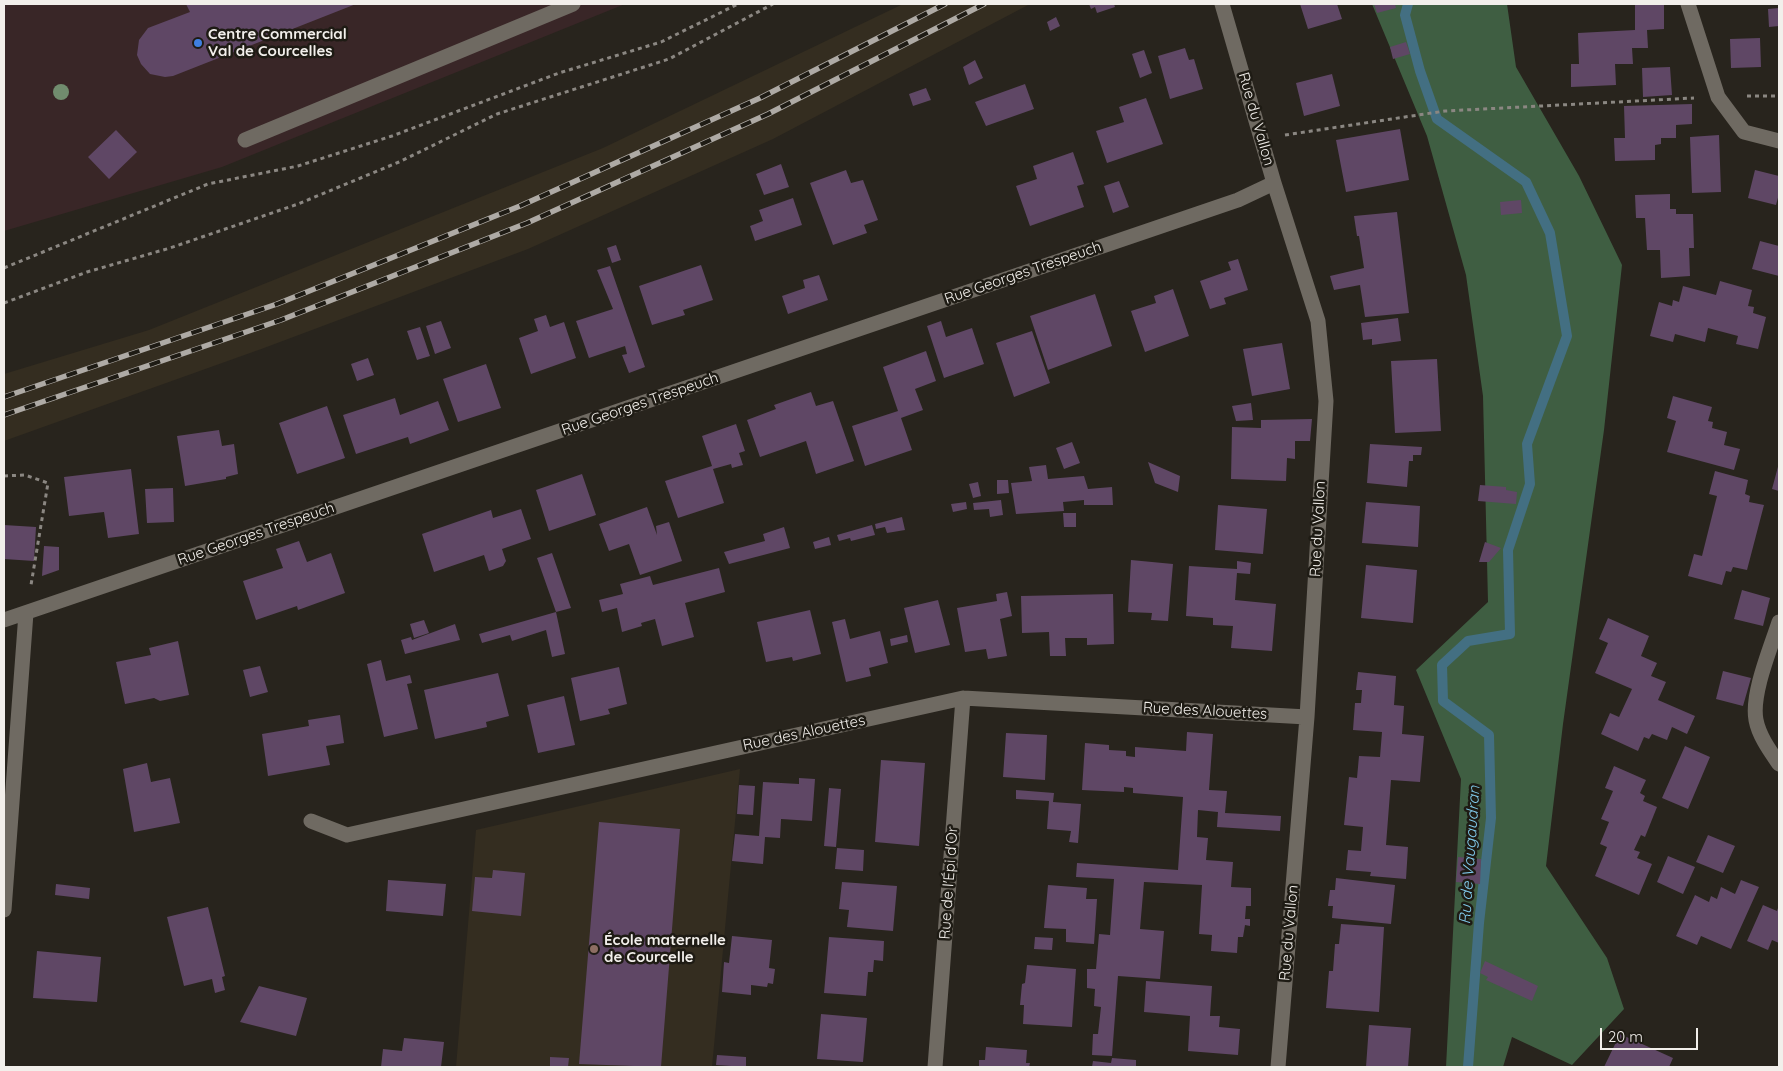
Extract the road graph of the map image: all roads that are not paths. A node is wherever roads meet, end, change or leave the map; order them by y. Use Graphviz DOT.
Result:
graph roads {
  1 [pos="574,4"];
  2 [pos="1222,4"];
  3 [pos="1688,4"];
  4 [pos="245,140"];
  5 [pos="1779,141"];
  6 [pos="1274,183"];
  7 [pos="26,613"];
  8 [pos="4,620"];
  9 [pos="1779,622"];
  10 [pos="963,698"];
  11 [pos="1307,717"];
  12 [pos="1779,764"];
  13 [pos="311,820"];
  14 [pos="4,910"];
  15 [pos="935,1067"];
  16 [pos="1278,1067"];
  1 -- 4 [label="street"];
  2 -- 6 [label="street, Rue du Vallon"];
  3 -- 5 [label="street"];
  6 -- 7 [label="street, Rue Georges Trespeuch"];
  6 -- 11 [label="street, Rue du Vallon"];
  7 -- 8 [label="street, Rue Georges Trespeuch"];
  7 -- 14 [label="street"];
  9 -- 12 [label="street"];
  10 -- 11 [label="street, Rue des Alouettes"];
  10 -- 13 [label="street, Rue des Alouettes"];
  10 -- 15 [label="street, Rue de l'Épi d'Or"];
  11 -- 16 [label="street, Rue du Vallon"];
}
